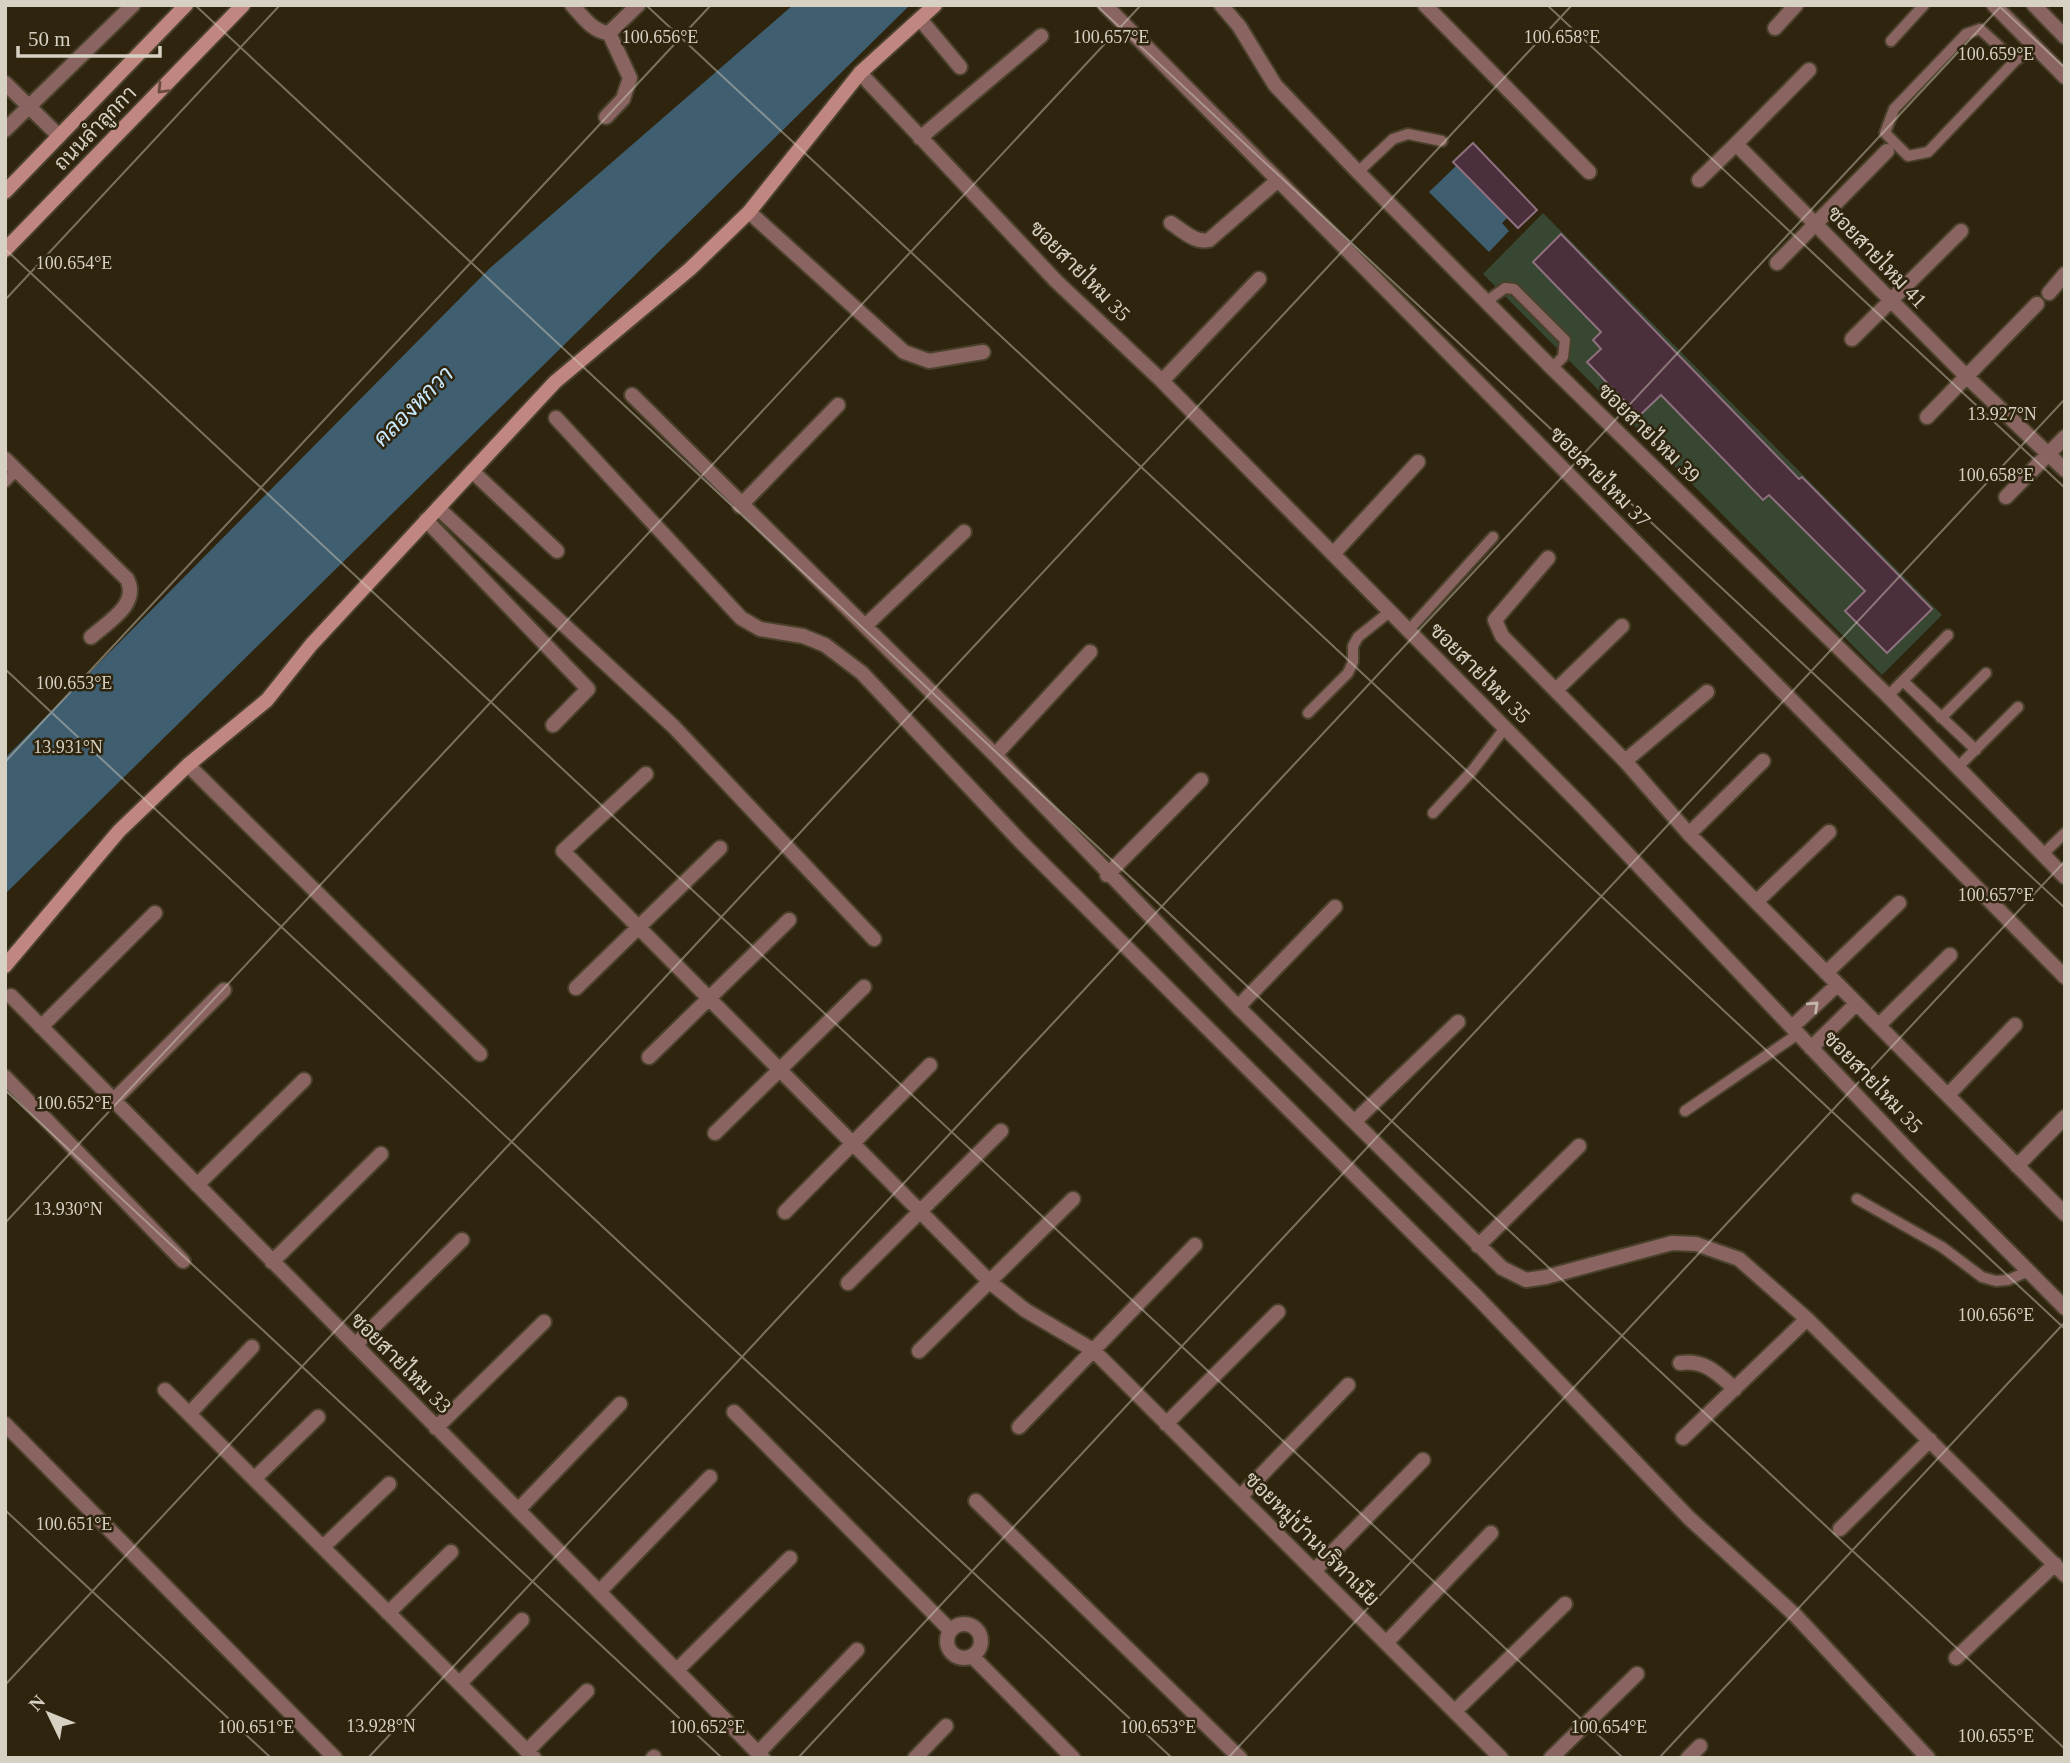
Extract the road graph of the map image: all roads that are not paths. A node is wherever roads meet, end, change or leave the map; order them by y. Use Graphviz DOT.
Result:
graph roads {
  1 [pos="133,5"];
  2 [pos="186,5"];
  3 [pos="243,5"];
  4 [pos="572,5"];
  5 [pos="638,5"];
  6 [pos="934,5"];
  7 [pos="1105,5"];
  8 [pos="1221,5"];
  9 [pos="1425,5"];
  10 [pos="1796,5"];
  11 [pos="1924,5"];
  12 [pos="1994,5"];
  13 [pos="2034,5"];
  14 [pos="920,19"];
  15 [pos="1775,28"];
  16 [pos="609,33"];
  17 [pos="1041,37"];
  18 [pos="2065,37"];
  19 [pos="1891,41"];
  20 [pos="2034,47"];
  21 [pos="2015,61"];
  22 [pos="960,67"];
  23 [pos="1809,70"];
  24 [pos="860,73"];
  25 [pos="2065,77"];
  26 [pos="5,83"];
  27 [pos="28,106"];
  28 [pos="606,117"];
  29 [pos="5,130"];
  30 [pos="59,136"];
  31 [pos="920,138"];
  32 [pos="1442,141"];
  33 [pos="1736,144"];
  34 [pos="1887,151"];
  35 [pos="1358,172"];
  36 [pos="1589,172"];
  37 [pos="1699,180"];
  38 [pos="1277,181"];
  39 [pos="5,192"];
  40 [pos="749,212"];
  41 [pos="1171,223"];
  42 [pos="1815,224"];
  43 [pos="1961,230"];
  44 [pos="5,250"];
  45 [pos="1777,263"];
  46 [pos="2065,274"];
  47 [pos="1259,279"];
  48 [pos="2049,293"];
  49 [pos="1487,301"];
  50 [pos="1890,301"];
  51 [pos="2036,304"];
  52 [pos="1852,339"];
  53 [pos="983,352"];
  54 [pos="1552,368"];
  55 [pos="1967,377"];
  56 [pos="1162,381"];
  57 [pos="632,395"];
  58 [pos="838,405"];
  59 [pos="1927,417"];
  60 [pos="556,418"];
  61 [pos="2065,437"];
  62 [pos="2048,453"];
  63 [pos="5,459"];
  64 [pos="1418,462"];
  65 [pos="16,470"];
  66 [pos="2065,470"];
  67 [pos="472,471"];
  68 [pos="5,482"];
  69 [pos="2006,497"];
  70 [pos="740,506"];
  71 [pos="438,508"];
  72 [pos="426,520"];
  73 [pos="964,532"];
  74 [pos="1493,537"];
  75 [pos="557,551"];
  76 [pos="1333,554"];
  77 [pos="1548,558"];
  78 [pos="1388,612"];
  79 [pos="865,626"];
  80 [pos="1622,626"];
  81 [pos="1408,631"];
  82 [pos="1948,635"];
  83 [pos="91,638"];
  84 [pos="1090,652"];
  85 [pos="1986,673"];
  86 [pos="1903,681"];
  87 [pos="1556,690"];
  88 [pos="1707,692"];
  89 [pos="1888,696"];
  90 [pos="2018,707"];
  91 [pos="1308,713"];
  92 [pos="1941,718"];
  93 [pos="553,725"];
  94 [pos="1505,728"];
  95 [pos="1976,750"];
  96 [pos="995,755"];
  97 [pos="1625,761"];
  98 [pos="1763,761"];
  99 [pos="188,765"];
  100 [pos="1957,768"];
  101 [pos="646,774"];
  102 [pos="1201,780"];
  103 [pos="1433,813"];
  104 [pos="1829,832"];
  105 [pos="2065,833"];
  106 [pos="1689,834"];
  107 [pos="720,848"];
  108 [pos="2043,854"];
  109 [pos="1107,875"];
  110 [pos="2065,877"];
  111 [pos="1756,902"];
  112 [pos="1899,902"];
  113 [pos="1335,907"];
  114 [pos="155,913"];
  115 [pos="789,920"];
  116 [pos="640,926"];
  117 [pos="874,939"];
  118 [pos="1951,955"];
  119 [pos="5,966"];
  120 [pos="1826,973"];
  121 [pos="2065,978"];
  122 [pos="1837,985"];
  123 [pos="864,987"];
  124 [pos="576,988"];
  125 [pos="224,990"];
  126 [pos="11,996"];
  127 [pos="710,998"];
  128 [pos="1856,1004"];
  129 [pos="1238,1007"];
  130 [pos="1458,1022"];
  131 [pos="1879,1025"];
  132 [pos="2015,1026"];
  133 [pos="41,1027"];
  134 [pos="1795,1031"];
  135 [pos="1811,1048"];
  136 [pos="480,1054"];
  137 [pos="649,1057"];
  138 [pos="930,1065"];
  139 [pos="780,1070"];
  140 [pos="5,1077"];
  141 [pos="304,1080"];
  142 [pos="1948,1095"];
  143 [pos="114,1100"];
  144 [pos="1685,1111"];
  145 [pos="2065,1117"];
  146 [pos="1356,1120"];
  147 [pos="1001,1131"];
  148 [pos="715,1133"];
  149 [pos="853,1143"];
  150 [pos="1579,1146"];
  151 [pos="381,1154"];
  152 [pos="2017,1166"];
  153 [pos="197,1185"];
  154 [pos="1073,1199"];
  155 [pos="1857,1199"];
  156 [pos="785,1212"];
  157 [pos="920,1212"];
  158 [pos="2065,1214"];
  159 [pos="462,1240"];
  160 [pos="1195,1245"];
  161 [pos="1478,1246"];
  162 [pos="183,1261"];
  163 [pos="272,1262"];
  164 [pos="2029,1271"];
  165 [pos="989,1282"];
  166 [pos="848,1283"];
  167 [pos="2064,1305"];
  168 [pos="1278,1312"];
  169 [pos="1807,1319"];
  170 [pos="544,1322"];
  171 [pos="355,1346"];
  172 [pos="252,1347"];
  173 [pos="1093,1350"];
  174 [pos="919,1351"];
  175 [pos="1679,1363"];
  176 [pos="1348,1385"];
  177 [pos="1735,1389"];
  178 [pos="165,1390"];
  179 [pos="621,1404"];
  180 [pos="734,1412"];
  181 [pos="189,1414"];
  182 [pos="318,1416"];
  183 [pos="5,1424"];
  184 [pos="1166,1424"];
  185 [pos="1018,1427"];
  186 [pos="436,1428"];
  187 [pos="1683,1438"];
  188 [pos="1930,1440"];
  189 [pos="1423,1460"];
  190 [pos="710,1477"];
  191 [pos="254,1479"];
  192 [pos="389,1484"];
  193 [pos="1240,1497"];
  194 [pos="976,1501"];
  195 [pos="518,1510"];
  196 [pos="1840,1529"];
  197 [pos="1491,1533"];
  198 [pos="323,1547"];
  199 [pos="451,1552"];
  200 [pos="790,1558"];
  201 [pos="2060,1569"];
  202 [pos="1314,1571"];
  203 [pos="599,1591"];
  204 [pos="1565,1604"];
  205 [pos="388,1613"];
  206 [pos="522,1620"];
  207 [pos="950,1630"];
  208 [pos="1386,1643"];
  209 [pos="857,1650"];
  210 [pos="972,1656"];
  211 [pos="1956,1658"];
  212 [pos="677,1670"];
  213 [pos="1637,1674"];
  214 [pos="460,1683"];
  215 [pos="587,1691"];
  216 [pos="1455,1711"];
  217 [pos="946,1726"];
  218 [pos="1700,1746"];
  219 [pos="530,1754"];
  220 [pos="760,1755"];
  221 [pos="335,1758"];
  222 [pos="915,1758"];
  223 [pos="1073,1758"];
  224 [pos="1240,1758"];
  225 [pos="1501,1758"];
  226 [pos="1551,1758"];
  227 [pos="1688,1758"];
  228 [pos="1928,1758"];
  1 -- 27 [label="street"];
  2 -- 30 [label="street, ถนนลำลูกกา"];
  3 -- 44 [label="street, ถนนลำลูกกา, one-way"];
  4 -- 16 [label="street"];
  5 -- 16 [label="street"];
  6 -- 14 [label="street"];
  7 -- 38 [label="street, ซอยสายไหม 37"];
  8 -- 35 [label="street, ซอยสายไหม 39"];
  9 -- 36 [label="street"];
  10 -- 15 [label="street"];
  11 -- 19 [label="lane"];
  12 -- 20 [label="street"];
  13 -- 18 [label="street"];
  14 -- 22 [label="street"];
  14 -- 24 [label="street"];
  16 -- 28 [label="street"];
  17 -- 31 [label="street"];
  20 -- 21 [label="lane"];
  20 -- 25 [label="street"];
  21 -- 21 [label="lane"];
  23 -- 33 [label="street"];
  24 -- 31 [label="street, ซอยสายไหม 35"];
  24 -- 40 [label="street"];
  26 -- 27 [label="street"];
  27 -- 29 [label="street"];
  27 -- 30 [label="street"];
  30 -- 39 [label="street, ถนนลำลูกกา"];
  31 -- 56 [label="street, ซอยสายไหม 35"];
  32 -- 35 [label="lane"];
  33 -- 37 [label="street"];
  33 -- 42 [label="street, ซอยสายไหม 41"];
  34 -- 42 [label="street"];
  35 -- 49 [label="street, ซอยสายไหม 39"];
  38 -- 41 [label="street"];
  38 -- 121 [label="street, ซอยสายไหม 37"];
  40 -- 53 [label="street"];
  40 -- 67 [label="street"];
  42 -- 45 [label="street"];
  42 -- 50 [label="street, ซอยสายไหม 41"];
  43 -- 50 [label="street"];
  46 -- 48 [label="street"];
  47 -- 56 [label="street"];
  49 -- 54 [label="street, ซอยสายไหม 39"];
  49 -- 54 [label="lane"];
  50 -- 52 [label="street"];
  50 -- 55 [label="street, ซอยสายไหม 41"];
  51 -- 55 [label="street"];
  54 -- 89 [label="street, ซอยสายไหม 39"];
  55 -- 59 [label="street"];
  55 -- 62 [label="street, ซอยสายไหม 41"];
  56 -- 76 [label="street, ซอยสายไหม 35"];
  57 -- 70 [label="street"];
  58 -- 70 [label="street"];
  60 -- 228 [label="street"];
  61 -- 62 [label="street"];
  62 -- 66 [label="street, ซอยสายไหม 41"];
  62 -- 69 [label="street"];
  63 -- 65 [label="street"];
  64 -- 76 [label="street"];
  65 -- 68 [label="lane"];
  65 -- 83 [label="street"];
  67 -- 71 [label="street"];
  67 -- 75 [label="street"];
  70 -- 79 [label="street"];
  71 -- 72 [label="street"];
  71 -- 117 [label="street"];
  72 -- 93 [label="street"];
  72 -- 99 [label="street"];
  73 -- 79 [label="street"];
  74 -- 81 [label="lane"];
  76 -- 78 [label="street, ซอยสายไหม 35"];
  77 -- 87 [label="street"];
  78 -- 81 [label="street, ซอยสายไหม 35"];
  78 -- 91 [label="lane"];
  79 -- 96 [label="street"];
  80 -- 87 [label="street"];
  81 -- 94 [label="street, ซอยสายไหม 35"];
  82 -- 86 [label="lane"];
  84 -- 96 [label="street"];
  85 -- 92 [label="lane"];
  86 -- 89 [label="lane"];
  86 -- 92 [label="lane"];
  87 -- 97 [label="street"];
  88 -- 97 [label="street"];
  89 -- 100 [label="street, ซอยสายไหม 39"];
  90 -- 95 [label="lane"];
  92 -- 95 [label="lane"];
  94 -- 103 [label="lane"];
  94 -- 134 [label="street, ซอยสายไหม 35"];
  95 -- 100 [label="lane"];
  96 -- 109 [label="street"];
  97 -- 106 [label="street"];
  98 -- 106 [label="street"];
  99 -- 119 [label="street"];
  99 -- 136 [label="street"];
  100 -- 108 [label="street, ซอยสายไหม 39"];
  101 -- 116 [label="street, ซอยหมู่บ้านบริทาเนีย"];
  102 -- 109 [label="street"];
  104 -- 111 [label="street"];
  105 -- 108 [label="lane"];
  106 -- 111 [label="street"];
  107 -- 116 [label="street"];
  108 -- 110 [label="street, ซอยสายไหม 39"];
  109 -- 129 [label="street"];
  111 -- 120 [label="street"];
  112 -- 120 [label="street"];
  113 -- 129 [label="street"];
  114 -- 133 [label="street"];
  115 -- 127 [label="street"];
  116 -- 124 [label="street"];
  116 -- 127 [label="street, ซอยหมู่บ้านบริทาเนีย"];
  118 -- 131 [label="street"];
  120 -- 122 [label="street"];
  122 -- 128 [label="street"];
  134 -- 122 [label="street, one-way"];
  123 -- 139 [label="street"];
  125 -- 143 [label="street"];
  126 -- 133 [label="street, ซอยสายไหม 33"];
  127 -- 137 [label="street"];
  127 -- 139 [label="street, ซอยหมู่บ้านบริทาเนีย"];
  128 -- 131 [label="street"];
  128 -- 135 [label="street"];
  129 -- 146 [label="street"];
  130 -- 146 [label="street"];
  131 -- 142 [label="street"];
  132 -- 142 [label="street"];
  133 -- 143 [label="street, ซอยสายไหม 33"];
  134 -- 135 [label="street, ซอยสายไหม 35"];
  134 -- 144 [label="lane"];
  135 -- 164 [label="street, ซอยสายไหม 35"];
  138 -- 149 [label="street"];
  139 -- 148 [label="street"];
  139 -- 149 [label="street, ซอยหมู่บ้านบริทาเนีย"];
  140 -- 162 [label="street"];
  141 -- 153 [label="street"];
  142 -- 152 [label="street"];
  143 -- 153 [label="street, ซอยสายไหม 33"];
  145 -- 152 [label="street"];
  146 -- 161 [label="street"];
  147 -- 157 [label="street"];
  149 -- 156 [label="street"];
  149 -- 157 [label="street, ซอยหมู่บ้านบริทาเนีย"];
  150 -- 161 [label="street"];
  151 -- 163 [label="street"];
  152 -- 158 [label="street"];
  153 -- 163 [label="street, ซอยสายไหม 33"];
  154 -- 165 [label="street"];
  155 -- 164 [label="lane"];
  157 -- 165 [label="street, ซอยหมู่บ้านบริทาเนีย"];
  157 -- 166 [label="street"];
  159 -- 171 [label="street"];
  160 -- 173 [label="street"];
  161 -- 169 [label="street"];
  163 -- 171 [label="street, ซอยสายไหม 33"];
  164 -- 167 [label="street, ซอยสายไหม 35"];
  165 -- 173 [label="street, ซอยหมู่บ้านบริทาเนีย"];
  165 -- 174 [label="street"];
  168 -- 184 [label="street"];
  169 -- 177 [label="street"];
  169 -- 188 [label="street"];
  170 -- 186 [label="street"];
  171 -- 186 [label="street, ซอยสายไหม 33"];
  172 -- 181 [label="street"];
  173 -- 184 [label="street, ซอยหมู่บ้านบริทาเนีย"];
  173 -- 185 [label="street"];
  175 -- 177 [label="street"];
  176 -- 193 [label="street"];
  177 -- 187 [label="street"];
  178 -- 181 [label="street"];
  179 -- 195 [label="street"];
  180 -- 207 [label="street"];
  181 -- 191 [label="street"];
  182 -- 191 [label="street"];
  183 -- 221 [label="street"];
  184 -- 193 [label="street, ซอยหมู่บ้านบริทาเนีย"];
  186 -- 195 [label="street, ซอยสายไหม 33"];
  188 -- 196 [label="street"];
  188 -- 201 [label="street"];
  189 -- 202 [label="street"];
  190 -- 203 [label="street"];
  191 -- 198 [label="street"];
  192 -- 198 [label="street"];
  193 -- 202 [label="street, ซอยหมู่บ้านบริทาเนีย"];
  194 -- 224 [label="street"];
  195 -- 203 [label="street, ซอยสายไหม 33"];
  197 -- 208 [label="street"];
  198 -- 205 [label="street"];
  199 -- 205 [label="street"];
  200 -- 212 [label="street"];
  201 -- 211 [label="street"];
  202 -- 208 [label="street, ซอยหมู่บ้านบริทาเนีย"];
  203 -- 212 [label="street, ซอยสายไหม 33"];
  204 -- 216 [label="street"];
  205 -- 214 [label="street"];
  206 -- 214 [label="street"];
  207 -- 210 [label="street"];
  207 -- 210 [label="street"];
  208 -- 216 [label="street, ซอยหมู่บ้านบริทาเนีย"];
  209 -- 220 [label="street"];
  210 -- 223 [label="street"];
  212 -- 220 [label="street, ซอยสายไหม 33"];
  213 -- 226 [label="street"];
  214 -- 219 [label="street"];
  215 -- 219 [label="street"];
  216 -- 225 [label="street, ซอยหมู่บ้านบริทาเนีย"];
  217 -- 222 [label="street"];
  218 -- 227 [label="street"];
}
